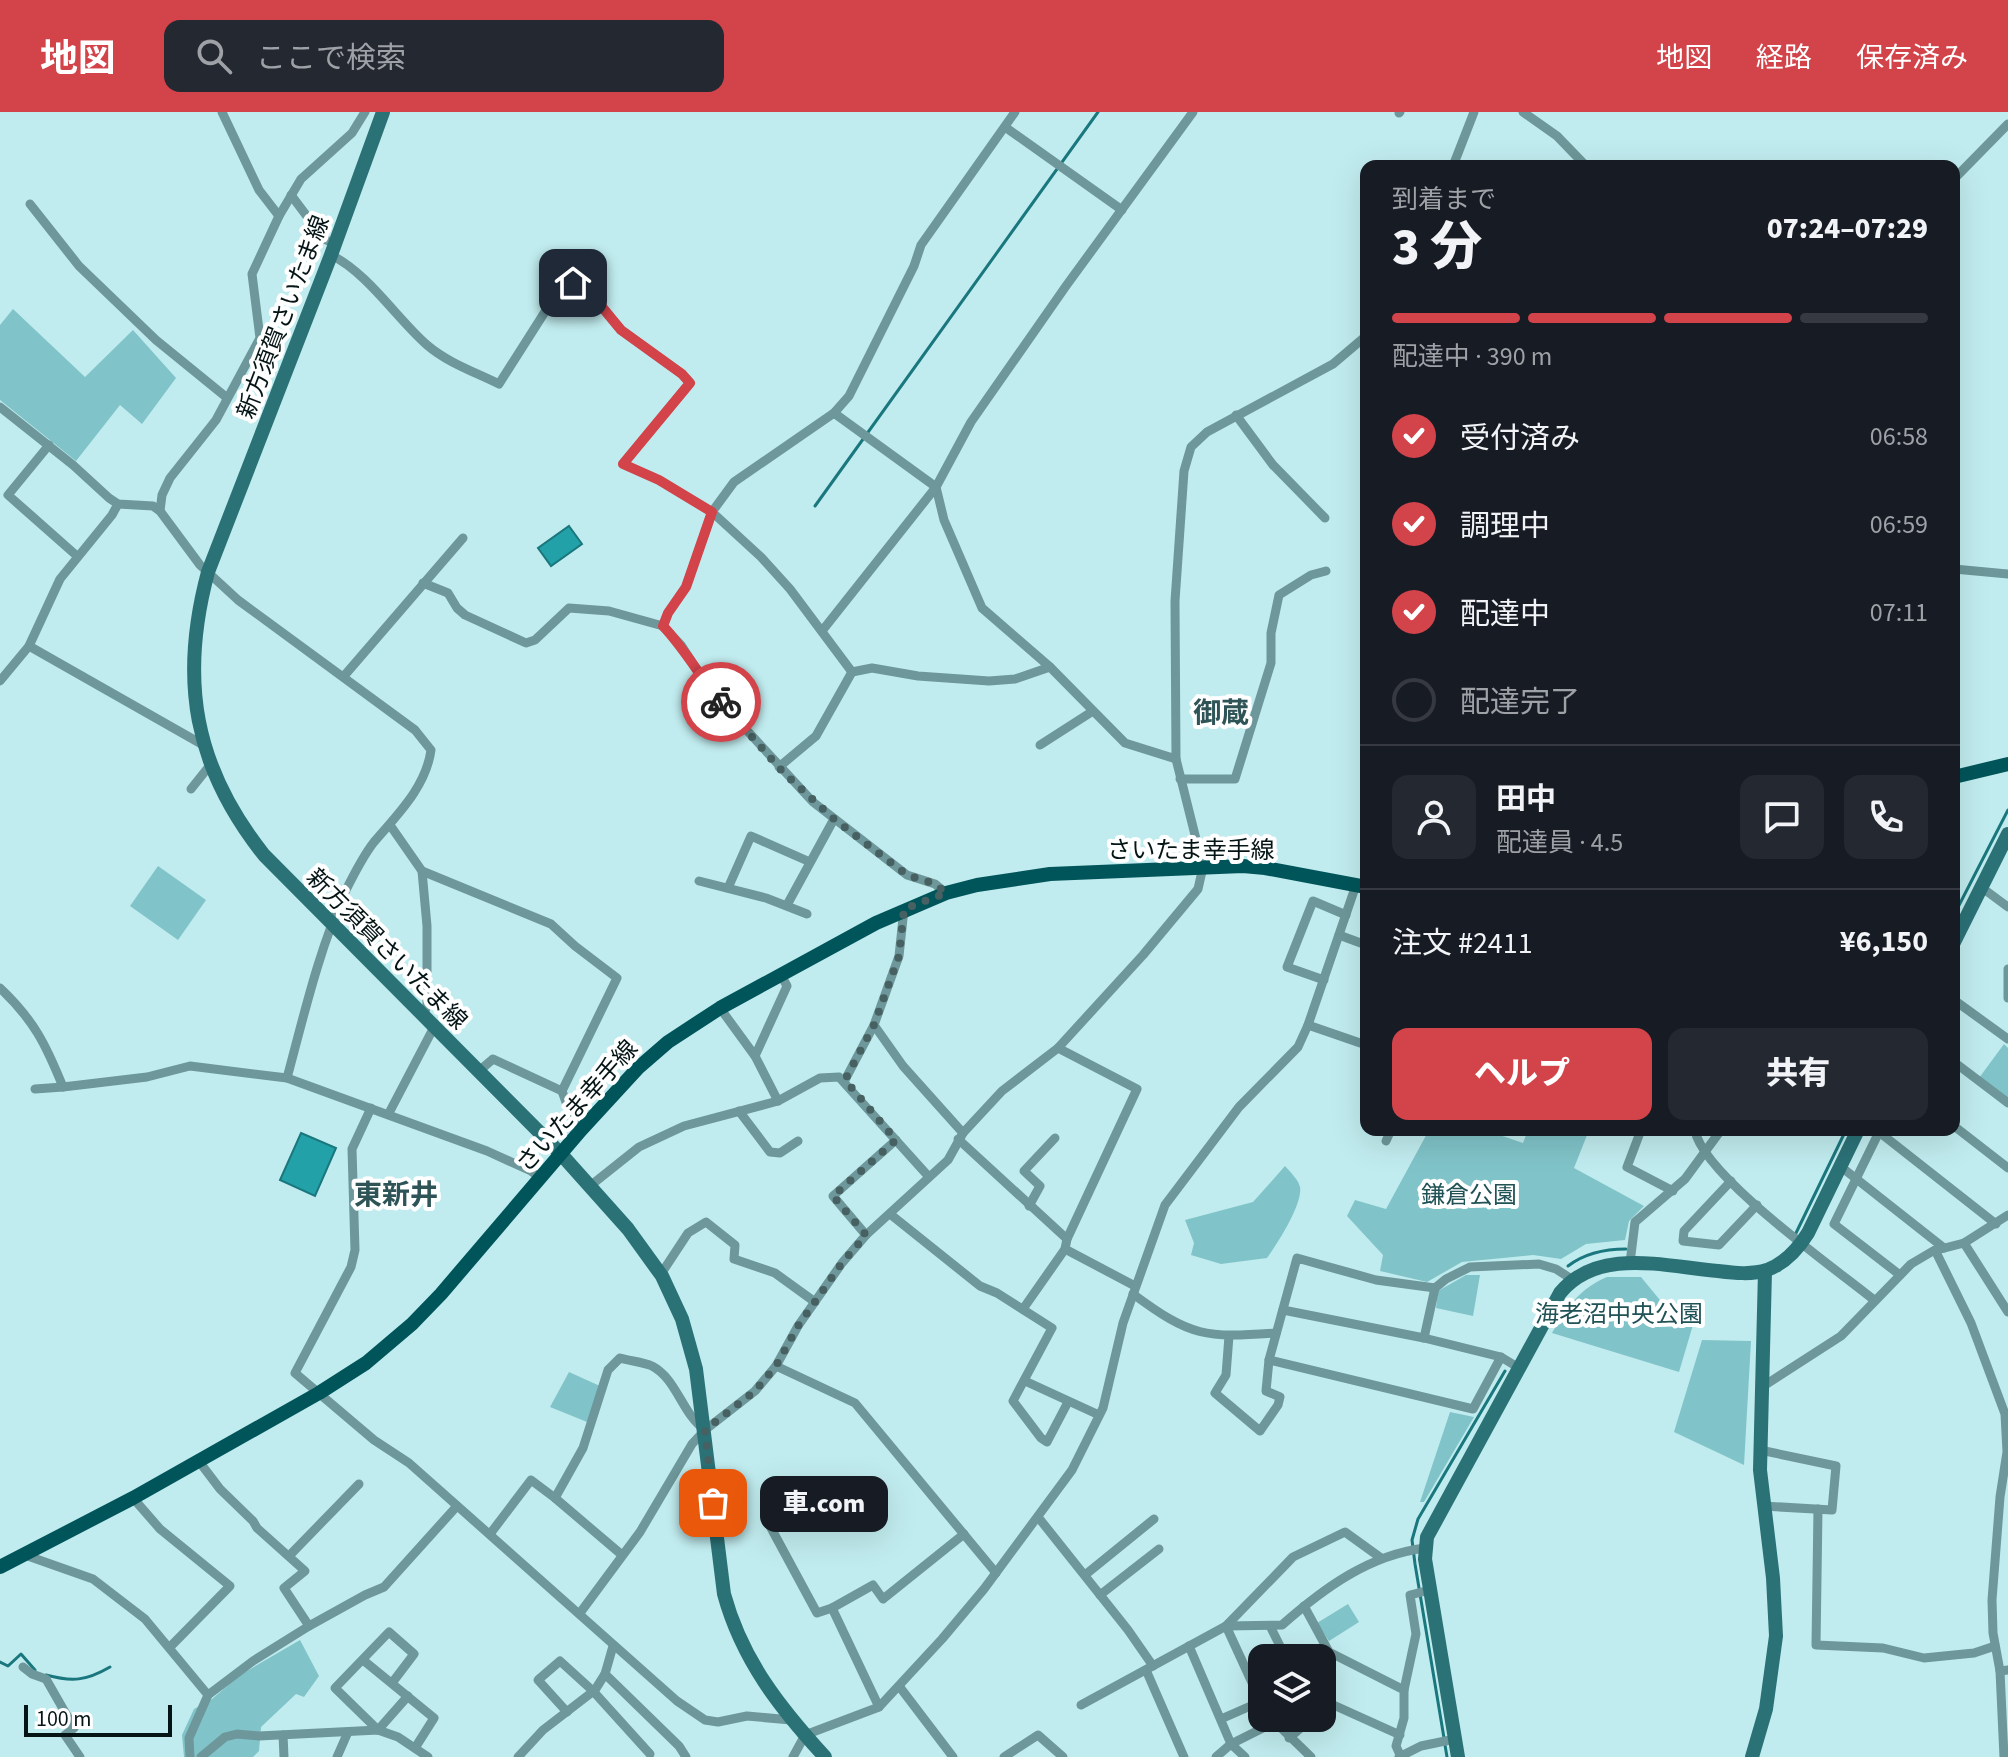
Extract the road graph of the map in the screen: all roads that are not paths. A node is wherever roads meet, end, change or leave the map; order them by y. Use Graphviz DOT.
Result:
graph roads {
  1 [pos="222,112"];
  2 [pos="365,112"];
  3 [pos="383,112"];
  4 [pos="1015,112"];
  5 [pos="1193,112"];
  6 [pos="1474,112"];
  7 [pos="1523,112"];
  8 [pos="2008,124"];
  9 [pos="1005,127"];
  10 [pos="1455,160"];
  11 [pos="1580,160"];
  12 [pos="1960,173"];
  13 [pos="291,195"];
  14 [pos="30,204"];
  15 [pos="1122,210"];
  16 [pos="279,216"];
  17 [pos="333,250"];
  18 [pos="1360,341"];
  19 [pos="226,397"];
  20 [pos="0,407"];
  21 [pos="834,413"];
  22 [pos="1236,415"];
  23 [pos="49,445"];
  24 [pos="936,487"];
  25 [pos="118,504"];
  26 [pos="160,511"];
  27 [pos="712,512"];
  28 [pos="1325,518"];
  29 [pos="463,538"];
  30 [pos="77,556"];
  31 [pos="1960,570"];
  32 [pos="1326,571"];
  33 [pos="208,572"];
  34 [pos="2008,574"];
  35 [pos="423,583"];
  36 [pos="663,626"];
  37 [pos="822,631"];
  38 [pos="29,646"];
  39 [pos="1050,667"];
  40 [pos="852,672"];
  41 [pos="344,676"];
  42 [pos="0,681"];
  43 [pos="1093,711"];
  44 [pos="1040,745"];
  45 [pos="205,746"];
  46 [pos="1176,759"];
  47 [pos="211,764"];
  48 [pos="2008,764"];
  49 [pos="779,767"];
  50 [pos="1960,776"];
  51 [pos="1180,779"];
  52 [pos="191,789"];
  53 [pos="834,819"];
  54 [pos="390,825"];
  55 [pos="2008,834"];
  56 [pos="810,862"];
  57 [pos="1203,867"];
  58 [pos="422,871"];
  59 [pos="699,881"];
  60 [pos="1360,886"];
  61 [pos="1981,887"];
  62 [pos="728,888"];
  63 [pos="1360,888"];
  64 [pos="946,893"];
  65 [pos="787,905"];
  66 [pos="2008,907"];
  67 [pos="904,909"];
  68 [pos="807,914"];
  69 [pos="1346,915"];
  70 [pos="333,926"];
  71 [pos="1960,930"];
  72 [pos="1339,935"];
  73 [pos="1360,943"];
  74 [pos="2008,969"];
  75 [pos="781,975"];
  76 [pos="1324,980"];
  77 [pos="0,988"];
  78 [pos="2008,998"];
  79 [pos="1960,1004"];
  80 [pos="720,1008"];
  81 [pos="428,1022"];
  82 [pos="874,1025"];
  83 [pos="1308,1025"];
  84 [pos="2008,1039"];
  85 [pos="1360,1043"];
  86 [pos="1058,1048"];
  87 [pos="755,1056"];
  88 [pos="1960,1067"];
  89 [pos="479,1071"];
  90 [pos="287,1078"];
  91 [pos="845,1080"];
  92 [pos="63,1087"];
  93 [pos="35,1089"];
  94 [pos="562,1091"];
  95 [pos="778,1101"];
  96 [pos="2008,1103"];
  97 [pos="371,1108"];
  98 [pos="739,1111"];
  99 [pos="389,1113"];
  100 [pos="581,1130"];
  101 [pos="1960,1131"];
  102 [pos="960,1136"];
  103 [pos="1388,1136"];
  104 [pos="1639,1136"];
  105 [pos="1696,1136"];
  106 [pos="1717,1136"];
  107 [pos="1855,1136"];
  108 [pos="1877,1136"];
  109 [pos="1886,1136"];
  110 [pos="1055,1138"];
  111 [pos="896,1140"];
  112 [pos="798,1141"];
  113 [pos="1386,1141"];
  114 [pos="1705,1153"];
  115 [pos="561,1154"];
  116 [pos="1840,1166"];
  117 [pos="2008,1168"];
  118 [pos="929,1177"];
  119 [pos="540,1178"];
  120 [pos="1856,1178"];
  121 [pos="1731,1181"];
  122 [pos="590,1186"];
  123 [pos="1673,1191"];
  124 [pos="1757,1205"];
  125 [pos="1029,1206"];
  126 [pos="890,1214"];
  127 [pos="2008,1215"];
  128 [pos="1996,1224"];
  129 [pos="866,1235"];
  130 [pos="1802,1242"];
  131 [pos="1964,1243"];
  132 [pos="1066,1244"];
  133 [pos="1939,1249"];
  134 [pos="1630,1263"];
  135 [pos="1765,1271"];
  136 [pos="661,1274"];
  137 [pos="1900,1275"];
  138 [pos="1573,1280"];
  139 [pos="1435,1288"];
  140 [pos="1134,1290"];
  141 [pos="1874,1300"];
  142 [pos="815,1302"];
  143 [pos="1023,1309"];
  144 [pos="1283,1310"];
  145 [pos="2008,1312"];
  146 [pos="1276,1333"];
  147 [pos="1229,1336"];
  148 [pos="1424,1338"];
  149 [pos="1501,1357"];
  150 [pos="1269,1360"];
  151 [pos="776,1366"];
  152 [pos="1519,1368"];
  153 [pos="1025,1381"];
  154 [pos="1762,1387"];
  155 [pos="319,1393"];
  156 [pos="1068,1402"];
  157 [pos="1099,1415"];
  158 [pos="705,1430"];
  159 [pos="1760,1450"];
  160 [pos="198,1460"];
  161 [pos="359,1484"];
  162 [pos="133,1498"];
  163 [pos="555,1498"];
  164 [pos="457,1506"];
  165 [pos="1763,1506"];
  166 [pos="1818,1509"];
  167 [pos="1038,1517"];
  168 [pos="1154,1519"];
  169 [pos="770,1526"];
  170 [pos="490,1534"];
  171 [pos="964,1534"];
  172 [pos="1159,1549"];
  173 [pos="1416,1549"];
  174 [pos="25,1555"];
  175 [pos="622,1555"];
  176 [pos="289,1556"];
  177 [pos="1381,1558"];
  178 [pos="0,1567"];
  179 [pos="996,1573"];
  180 [pos="1085,1575"];
  181 [pos="1430,1590"];
  182 [pos="1100,1595"];
  183 [pos="1304,1606"];
  184 [pos="832,1608"];
  185 [pos="580,1613"];
  186 [pos="309,1626"];
  187 [pos="1226,1626"];
  188 [pos="1270,1626"];
  189 [pos="1279,1644"];
  190 [pos="613,1646"];
  191 [pos="1189,1646"];
  192 [pos="1995,1646"];
  193 [pos="170,1647"];
  194 [pos="363,1660"];
  195 [pos="23,1667"];
  196 [pos="1149,1668"];
  197 [pos="2004,1670"];
  198 [pos="1248,1672"];
  199 [pos="605,1674"];
  200 [pos="392,1683"];
  201 [pos="899,1686"];
  202 [pos="1404,1690"];
  203 [pos="593,1691"];
  204 [pos="208,1695"];
  205 [pos="408,1696"];
  206 [pos="1081,1705"];
  207 [pos="1336,1706"];
  208 [pos="879,1707"];
  209 [pos="1248,1707"];
  210 [pos="567,1712"];
  211 [pos="1221,1719"];
  212 [pos="791,1720"];
  213 [pos="378,1730"];
  214 [pos="348,1732"];
  215 [pos="1296,1732"];
  216 [pos="283,1735"];
  217 [pos="805,1735"];
  218 [pos="1400,1735"];
  219 [pos="1289,1738"];
  220 [pos="1455,1739"];
  221 [pos="1231,1744"];
  222 [pos="415,1748"];
  223 [pos="650,1754"];
  224 [pos="80,1757"];
  225 [pos="190,1757"];
  226 [pos="201,1757"];
  227 [pos="284,1757"];
  228 [pos="337,1757"];
  229 [pos="428,1757"];
  230 [pos="518,1757"];
  231 [pos="686,1757"];
  232 [pos="793,1757"];
  233 [pos="825,1757"];
  234 [pos="953,1757"];
  235 [pos="1004,1757"];
  236 [pos="1063,1757"];
  237 [pos="1184,1757"];
  238 [pos="1216,1757"];
  239 [pos="1245,1757"];
  240 [pos="1311,1757"];
  241 [pos="1400,1757"];
  242 [pos="1458,1757"];
  243 [pos="1752,1757"];
  244 [pos="2004,1757"];
  1 -- 16 [label="street"];
  2 -- 13 [label="street"];
  3 -- 17 [label="main road, 新方須賀さいたま線"];
  4 -- 9 [label="street"];
  5 -- 15 [label="street"];
  6 -- 10 [label="street"];
  7 -- 11 [label="street"];
  8 -- 12 [label="street"];
  9 -- 15 [label="street"];
  9 -- 21 [label="street"];
  13 -- 16 [label="street"];
  13 -- 17 [label="street"];
  14 -- 19 [label="street"];
  15 -- 24 [label="street"];
  16 -- 19 [label="street"];
  17 -- 27 [label="street"];
  17 -- 33 [label="main road, 新方須賀さいたま線"];
  18 -- 22 [label="street"];
  19 -- 26 [label="street"];
  20 -- 23 [label="street"];
  21 -- 24 [label="street"];
  21 -- 27 [label="street"];
  22 -- 28 [label="street"];
  22 -- 46 [label="street"];
  23 -- 25 [label="street"];
  23 -- 30 [label="street"];
  24 -- 37 [label="street"];
  24 -- 39 [label="street"];
  25 -- 26 [label="street"];
  25 -- 30 [label="street"];
  26 -- 33 [label="street"];
  27 -- 36 [label="street"];
  27 -- 37 [label="street"];
  29 -- 35 [label="street"];
  30 -- 38 [label="street"];
  31 -- 34 [label="street"];
  32 -- 51 [label="street"];
  33 -- 41 [label="street"];
  33 -- 45 [label="main road, 新方須賀さいたま線"];
  35 -- 36 [label="street"];
  35 -- 41 [label="street"];
  36 -- 49 [label="street"];
  37 -- 40 [label="street"];
  38 -- 42 [label="street"];
  38 -- 45 [label="street"];
  39 -- 40 [label="street"];
  39 -- 43 [label="street"];
  40 -- 49 [label="street"];
  41 -- 54 [label="street"];
  43 -- 44 [label="street"];
  43 -- 46 [label="street"];
  45 -- 47 [label="main road, 新方須賀さいたま線"];
  46 -- 51 [label="street"];
  47 -- 52 [label="street"];
  47 -- 70 [label="main road, 新方須賀さいたま線"];
  48 -- 50 [label="main road"];
  49 -- 53 [label="street"];
  51 -- 57 [label="street"];
  53 -- 56 [label="street"];
  53 -- 64 [label="street"];
  54 -- 58 [label="street"];
  54 -- 70 [label="street"];
  55 -- 61 [label="main road"];
  56 -- 62 [label="street"];
  56 -- 65 [label="street"];
  57 -- 60 [label="main road, さいたま幸手線"];
  57 -- 64 [label="main road, さいたま幸手線"];
  57 -- 86 [label="street"];
  58 -- 81 [label="street"];
  58 -- 94 [label="street"];
  59 -- 62 [label="street"];
  61 -- 66 [label="street"];
  61 -- 71 [label="main road"];
  62 -- 65 [label="street"];
  63 -- 69 [label="street"];
  64 -- 67 [label="main road, さいたま幸手線"];
  65 -- 68 [label="street"];
  67 -- 75 [label="main road, さいたま幸手線"];
  67 -- 82 [label="street"];
  69 -- 72 [label="street"];
  69 -- 76 [label="street"];
  70 -- 81 [label="main road, 新方須賀さいたま線"];
  70 -- 90 [label="street"];
  72 -- 73 [label="street"];
  72 -- 76 [label="street"];
  74 -- 78 [label="street"];
  75 -- 80 [label="main road, さいたま幸手線"];
  75 -- 87 [label="street"];
  76 -- 83 [label="street"];
  77 -- 92 [label="street"];
  79 -- 84 [label="street"];
  80 -- 87 [label="street"];
  80 -- 100 [label="main road, さいたま幸手線"];
  81 -- 89 [label="main road, 新方須賀さいたま線"];
  81 -- 99 [label="street"];
  82 -- 91 [label="street"];
  82 -- 102 [label="street"];
  83 -- 85 [label="street"];
  83 -- 140 [label="street"];
  86 -- 102 [label="street"];
  86 -- 132 [label="street"];
  87 -- 95 [label="street"];
  88 -- 96 [label="street"];
  89 -- 94 [label="street"];
  89 -- 115 [label="main road, 新方須賀さいたま線"];
  90 -- 92 [label="street"];
  90 -- 97 [label="street"];
  91 -- 95 [label="street"];
  91 -- 111 [label="street"];
  92 -- 93 [label="street"];
  94 -- 100 [label="street"];
  95 -- 98 [label="street"];
  97 -- 99 [label="street"];
  97 -- 155 [label="street"];
  98 -- 112 [label="street"];
  98 -- 122 [label="street"];
  99 -- 119 [label="street"];
  100 -- 115 [label="main road, さいたま幸手線"];
  101 -- 117 [label="street"];
  102 -- 118 [label="street"];
  102 -- 125 [label="street"];
  103 -- 113 [label="street"];
  104 -- 123 [label="street"];
  105 -- 114 [label="street"];
  106 -- 114 [label="street"];
  107 -- 116 [label="main road"];
  108 -- 120 [label="street"];
  109 -- 128 [label="street"];
  110 -- 125 [label="street"];
  111 -- 118 [label="street"];
  111 -- 129 [label="street"];
  114 -- 121 [label="street"];
  114 -- 123 [label="street"];
  115 -- 119 [label="main road, さいたま幸手線"];
  115 -- 122 [label="main road, 新方須賀さいたま線"];
  116 -- 120 [label="street"];
  116 -- 130 [label="main road"];
  118 -- 126 [label="street"];
  119 -- 155 [label="main road, さいたま幸手線"];
  120 -- 133 [label="street"];
  120 -- 137 [label="street"];
  121 -- 124 [label="street"];
  121 -- 124 [label="street"];
  122 -- 136 [label="main road, 新方須賀さいたま線"];
  123 -- 134 [label="street"];
  124 -- 130 [label="street"];
  125 -- 132 [label="street"];
  126 -- 129 [label="street"];
  126 -- 143 [label="street"];
  127 -- 128 [label="street"];
  128 -- 131 [label="street"];
  129 -- 142 [label="street"];
  130 -- 135 [label="main road"];
  130 -- 141 [label="street"];
  131 -- 133 [label="street"];
  131 -- 145 [label="street"];
  132 -- 140 [label="street"];
  132 -- 143 [label="street"];
  133 -- 137 [label="street"];
  133 -- 192 [label="street"];
  134 -- 135 [label="main road"];
  134 -- 138 [label="main road"];
  135 -- 154 [label="main road"];
  136 -- 142 [label="street"];
  136 -- 158 [label="main road, 新方須賀さいたま線"];
  137 -- 141 [label="street"];
  138 -- 139 [label="street"];
  138 -- 152 [label="main road"];
  139 -- 144 [label="street"];
  139 -- 148 [label="street"];
  140 -- 147 [label="street"];
  140 -- 157 [label="street"];
  141 -- 154 [label="street"];
  142 -- 151 [label="street"];
  143 -- 153 [label="street"];
  144 -- 146 [label="street"];
  144 -- 148 [label="street"];
  146 -- 147 [label="street"];
  146 -- 150 [label="street"];
  147 -- 150 [label="street"];
  148 -- 149 [label="street"];
  149 -- 150 [label="street"];
  149 -- 152 [label="street"];
  151 -- 158 [label="street"];
  151 -- 171 [label="street"];
  152 -- 173 [label="main road"];
  153 -- 156 [label="street"];
  153 -- 156 [label="street"];
  154 -- 159 [label="main road"];
  155 -- 160 [label="main road, さいたま幸手線"];
  155 -- 164 [label="street"];
  156 -- 157 [label="street"];
  157 -- 167 [label="street"];
  158 -- 163 [label="street"];
  158 -- 175 [label="street"];
  158 -- 212 [label="main road, 新方須賀さいたま線"];
  159 -- 165 [label="main road"];
  159 -- 166 [label="street"];
  160 -- 162 [label="main road, さいたま幸手線"];
  160 -- 176 [label="street"];
  161 -- 176 [label="street"];
  162 -- 174 [label="main road, さいたま幸手線"];
  162 -- 193 [label="street"];
  163 -- 170 [label="street"];
  163 -- 175 [label="street"];
  164 -- 170 [label="street"];
  164 -- 186 [label="street"];
  165 -- 166 [label="street"];
  165 -- 243 [label="main road"];
  166 -- 192 [label="street"];
  167 -- 179 [label="street"];
  167 -- 180 [label="street"];
  168 -- 180 [label="street"];
  169 -- 184 [label="street"];
  170 -- 185 [label="street"];
  171 -- 179 [label="street"];
  171 -- 184 [label="street"];
  172 -- 182 [label="street"];
  173 -- 177 [label="street"];
  173 -- 181 [label="main road"];
  174 -- 178 [label="main road, さいたま幸手線"];
  174 -- 193 [label="street"];
  175 -- 185 [label="street"];
  176 -- 186 [label="street"];
  177 -- 183 [label="street"];
  177 -- 187 [label="street"];
  179 -- 201 [label="street"];
  180 -- 182 [label="street"];
  181 -- 202 [label="street"];
  181 -- 220 [label="main road"];
  182 -- 196 [label="street"];
  183 -- 188 [label="street"];
  183 -- 202 [label="street"];
  184 -- 208 [label="street"];
  185 -- 190 [label="street"];
  186 -- 204 [label="street"];
  187 -- 188 [label="street"];
  187 -- 191 [label="street"];
  187 -- 198 [label="street"];
  188 -- 189 [label="street"];
  190 -- 199 [label="street"];
  190 -- 212 [label="street"];
  191 -- 196 [label="street"];
  191 -- 211 [label="street"];
  192 -- 197 [label="street"];
  193 -- 204 [label="street"];
  194 -- 200 [label="street"];
  194 -- 200 [label="street"];
  194 -- 213 [label="street"];
  195 -- 224 [label="street"];
  196 -- 206 [label="street"];
  196 -- 237 [label="street"];
  197 -- 244 [label="street"];
  199 -- 203 [label="street"];
  199 -- 231 [label="street"];
  200 -- 205 [label="street"];
  201 -- 208 [label="street"];
  201 -- 234 [label="street"];
  202 -- 218 [label="street"];
  203 -- 210 [label="street"];
  203 -- 210 [label="street"];
  203 -- 223 [label="street"];
  204 -- 225 [label="street"];
  205 -- 213 [label="street"];
  205 -- 222 [label="street"];
  207 -- 218 [label="street"];
  208 -- 217 [label="street"];
  209 -- 211 [label="street"];
  210 -- 230 [label="street"];
  211 -- 221 [label="street"];
  212 -- 217 [label="main road, 新方須賀さいたま線"];
  213 -- 214 [label="street"];
  213 -- 222 [label="street"];
  214 -- 216 [label="street"];
  214 -- 228 [label="street"];
  215 -- 219 [label="street"];
  216 -- 226 [label="street"];
  216 -- 227 [label="street"];
  217 -- 232 [label="street"];
  217 -- 233 [label="main road, 新方須賀さいたま線"];
  218 -- 241 [label="street"];
  219 -- 221 [label="street"];
  219 -- 240 [label="street"];
  220 -- 241 [label="street"];
  220 -- 242 [label="main road"];
  221 -- 238 [label="street"];
  221 -- 239 [label="street"];
  222 -- 229 [label="street"];
  235 -- 236 [label="street"];
}
